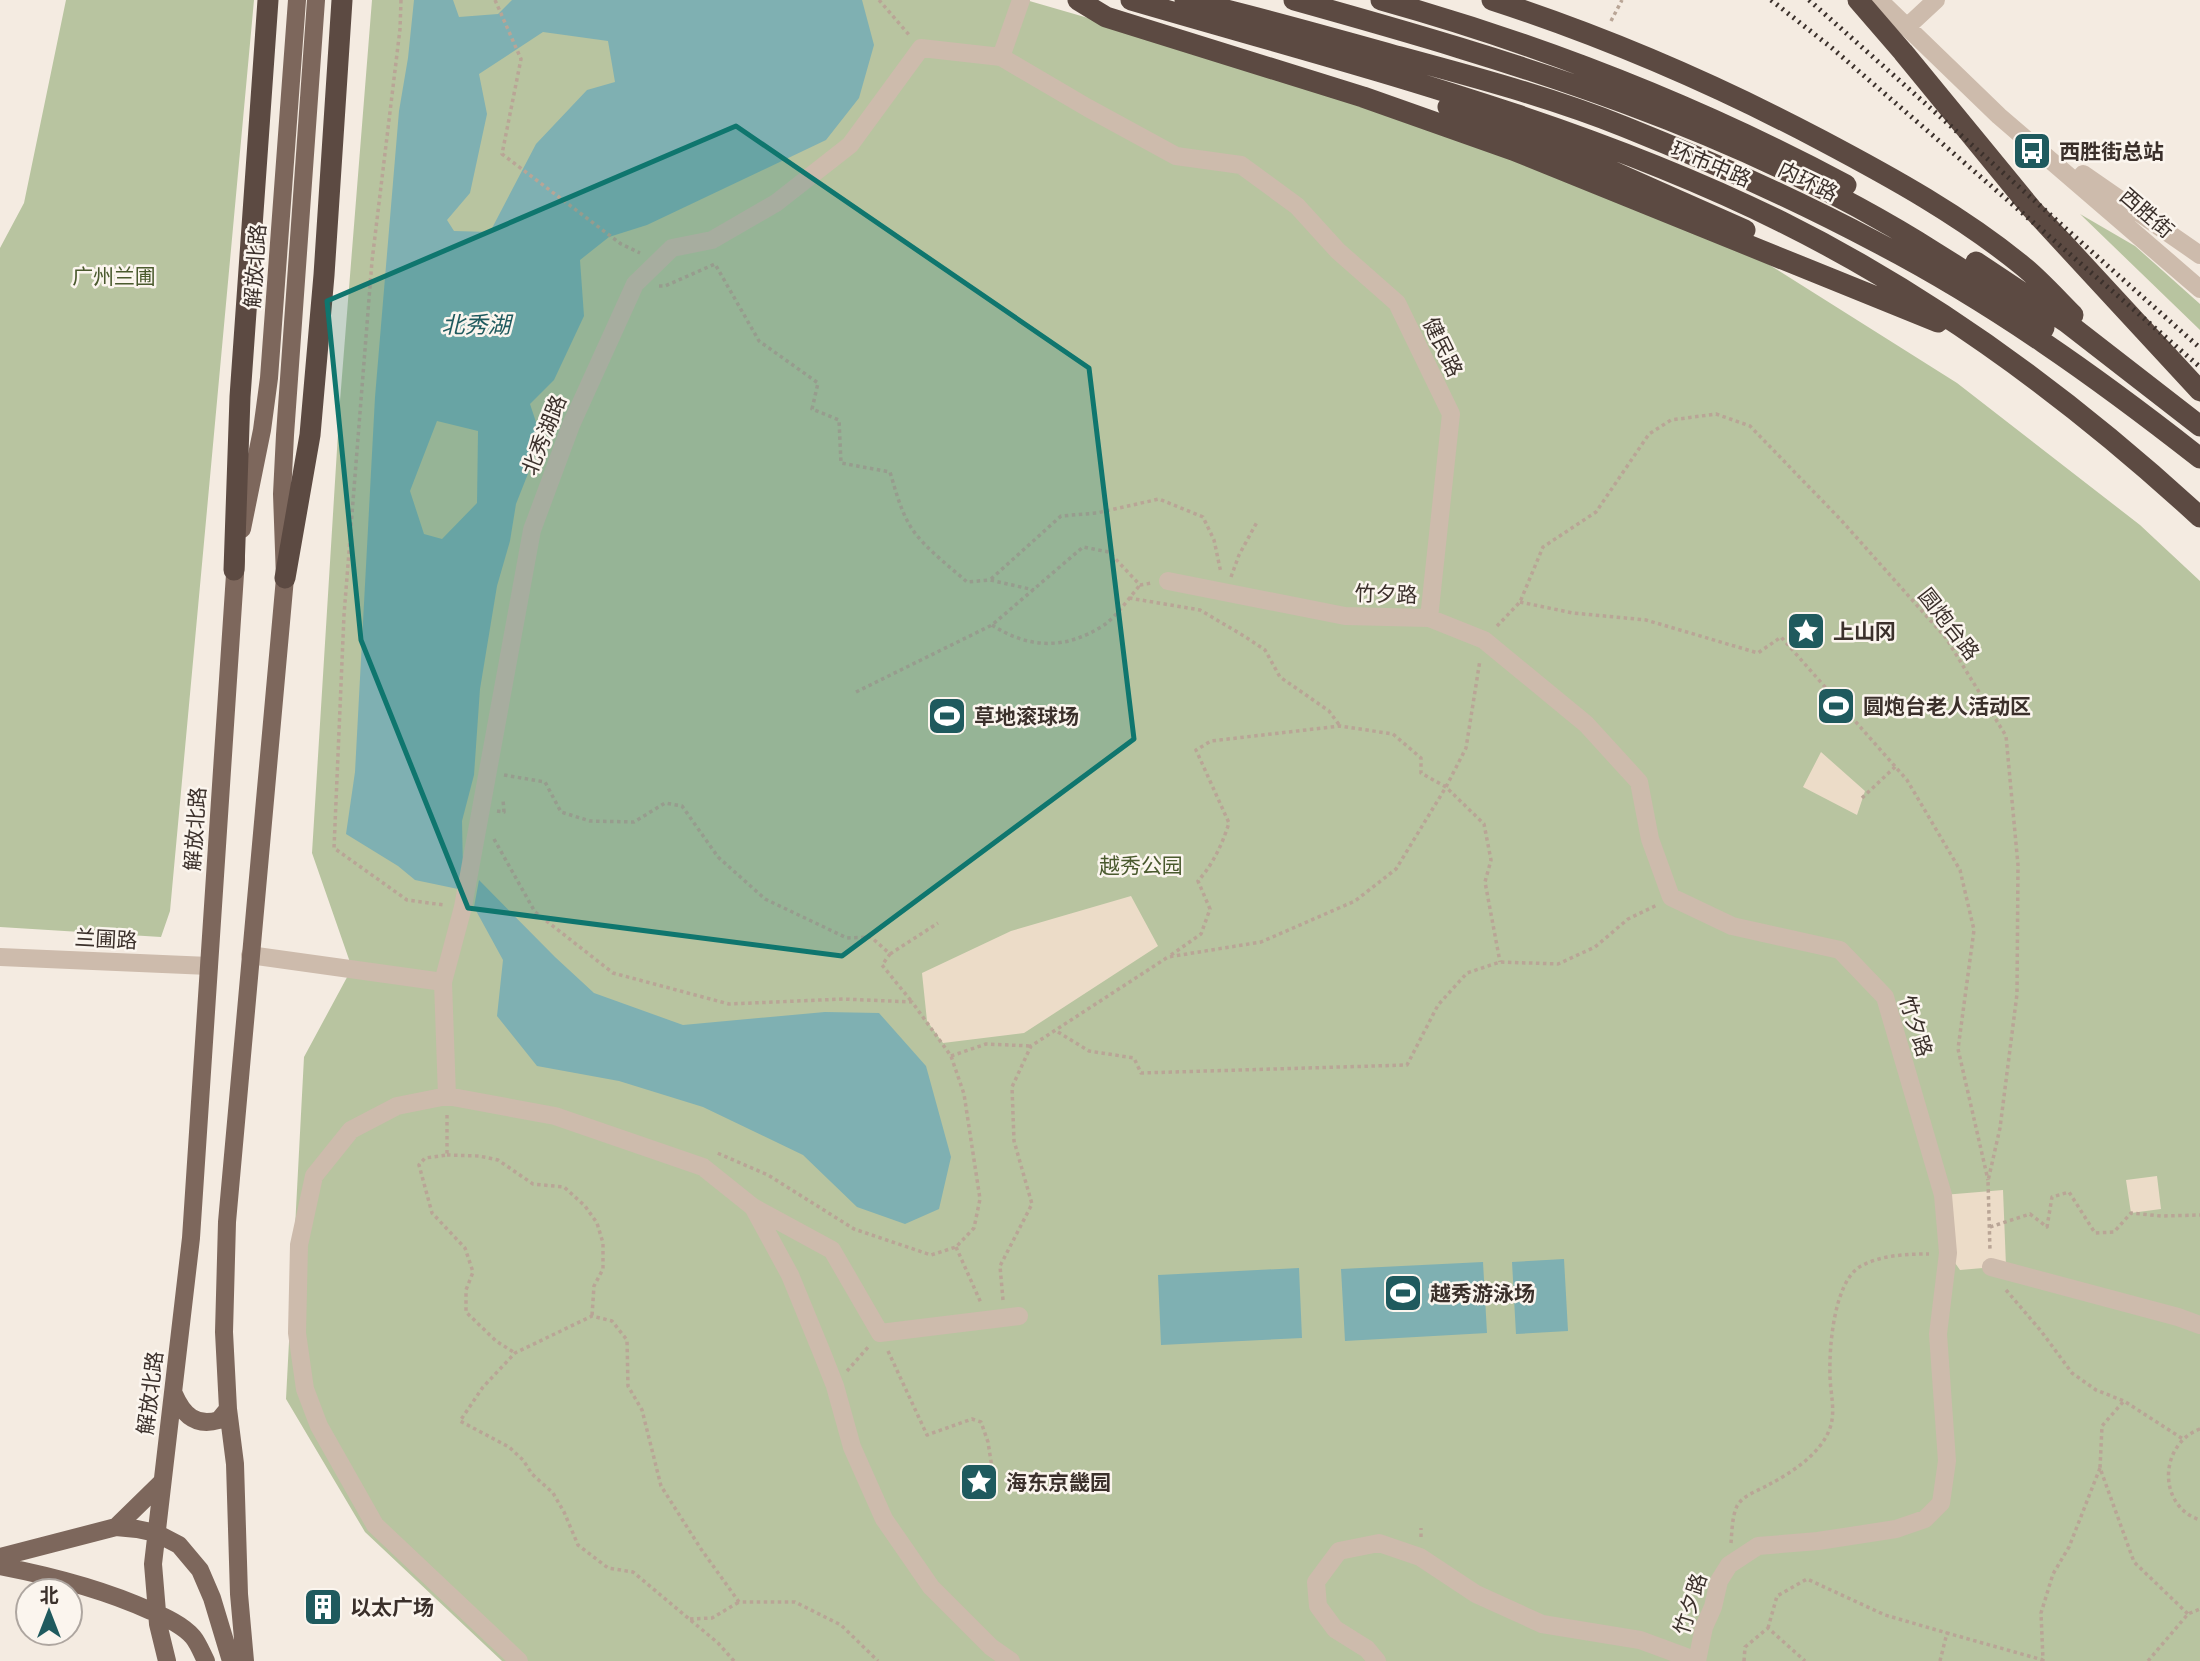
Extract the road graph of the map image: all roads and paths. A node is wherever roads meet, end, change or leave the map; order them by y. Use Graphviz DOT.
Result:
graph roads {
  1 [pos="268,0"];
  2 [pos="297,0"];
  3 [pos="316,0"];
  4 [pos="342,0"];
  5 [pos="401,0"];
  6 [pos="495,0"];
  7 [pos="879,0"];
  8 [pos="1021,0"];
  9 [pos="1078,0"];
  10 [pos="1098,0"];
  11 [pos="1130,0"];
  12 [pos="1185,0"];
  13 [pos="1294,0"];
  14 [pos="1381,0"];
  15 [pos="1396,0"];
  16 [pos="1492,0"];
  17 [pos="1622,0"];
  18 [pos="1858,0"];
  19 [pos="1879,0"];
  20 [pos="1936,0"];
  21 [pos="1462,23"];
  22 [pos="1908,26"];
  23 [pos="1602,39"];
  24 [pos="921,48"];
  25 [pos="1001,57"];
  26 [pos="1999,116"];
  27 [pos="621,244"];
  28 [pos="2200,256"];
  29 [pos="2026,268"];
  30 [pos="635,284"];
  31 [pos="2200,289"];
  32 [pos="1990,346"];
  33 [pos="2200,391"];
  34 [pos="2141,412"];
  35 [pos="2200,424"];
  36 [pos="2200,458"];
  37 [pos="2200,467"];
  38 [pos="2200,517"];
  39 [pos="1257,522"];
  40 [pos="234,570"];
  41 [pos="285,578"];
  42 [pos="990,580"];
  43 [pos="1168,581"];
  44 [pos="1140,585"];
  45 [pos="1034,590"];
  46 [pos="1225,592"];
  47 [pos="1129,598"];
  48 [pos="1520,602"];
  49 [pos="1429,618"];
  50 [pos="992,625"];
  51 [pos="1484,640"];
  52 [pos="856,692"];
  53 [pos="1340,726"];
  54 [pos="1896,766"];
  55 [pos="1446,788"];
  56 [pos="1863,798"];
  57 [pos="482,812"];
  58 [pos="1671,897"];
  59 [pos="463,907"];
  60 [pos="938,923"];
  61 [pos="890,954"];
  62 [pos="250,956"];
  63 [pos="0,957"];
  64 [pos="1168,957"];
  65 [pos="1500,962"];
  66 [pos="209,966"];
  67 [pos="443,982"];
  68 [pos="912,1002"];
  69 [pos="1057,1031"];
  70 [pos="1031,1046"];
  71 [pos="951,1056"];
  72 [pos="447,1096"];
  73 [pos="704,1147"];
  74 [pos="447,1155"];
  75 [pos="1988,1181"];
  76 [pos="752,1207"];
  77 [pos="2200,1214"];
  78 [pos="1990,1227"];
  79 [pos="956,1247"];
  80 [pos="1948,1253"];
  81 [pos="1991,1267"];
  82 [pos="592,1316"];
  83 [pos="1004,1317"];
  84 [pos="2200,1325"];
  85 [pos="880,1333"];
  86 [pos="515,1353"];
  87 [pos="835,1386"];
  88 [pos="174,1394"];
  89 [pos="2124,1401"];
  90 [pos="228,1409"];
  91 [pos="2200,1429"];
  92 [pos="2183,1438"];
  93 [pos="992,1468"];
  94 [pos="2100,1468"];
  95 [pos="161,1483"];
  96 [pos="2200,1520"];
  97 [pos="116,1527"];
  98 [pos="156,1533"];
  99 [pos="0,1557"];
  100 [pos="1729,1565"];
  101 [pos="0,1566"];
  102 [pos="740,1602"];
  103 [pos="2200,1609"];
  104 [pos="156,1613"];
  105 [pos="2188,1615"];
  106 [pos="690,1619"];
  107 [pos="1768,1628"];
  108 [pos="1947,1633"];
  109 [pos="193,1637"];
  110 [pos="165,1653"];
  111 [pos="206,1661"];
  112 [pos="231,1661"];
  113 [pos="245,1661"];
  114 [pos="519,1661"];
  115 [pos="734,1661"];
  116 [pos="878,1661"];
  117 [pos="1011,1661"];
  118 [pos="1377,1661"];
  119 [pos="1697,1661"];
  120 [pos="1744,1661"];
  121 [pos="1805,1661"];
  122 [pos="1940,1661"];
  123 [pos="2148,1661"];
  1 -- 40 [label="highway"];
  2 -- 40 [label="main road, 解放北路"];
  3 -- 41 [label="main road, 解放北路"];
  4 -- 41 [label="highway"];
  5 -- 59 [label="path"];
  6 -- 27 [label="path"];
  7 -- 24 [label="path"];
  8 -- 25 [label="street"];
  9 -- 32 [label="highway"];
  10 -- 32 [label="highway"];
  11 -- 32 [label="highway, 环市中路"];
  12 -- 36 [label="highway, 内环路"];
  13 -- 34 [label="highway"];
  14 -- 21 [label="highway, 内环路"];
  15 -- 21 [label="highway"];
  16 -- 23 [label="highway"];
  17 -- 23 [label="path"];
  18 -- 33 [label="highway"];
  19 -- 22 [label="street, 西胜街"];
  20 -- 22 [label="street"];
  21 -- 35 [label="highway, 内环路"];
  22 -- 26 [label="street, 西胜街"];
  23 -- 29 [label="highway"];
  24 -- 25 [label="street"];
  24 -- 30 [label="street, 北秀湖路"];
  25 -- 49 [label="street, 健民路"];
  26 -- 28 [label="street, 西胜街"];
  26 -- 31 [label="street, 西胜街"];
  29 -- 34 [label="highway"];
  29 -- 35 [label="highway"];
  30 -- 42 [label="path"];
  30 -- 57 [label="street, 北秀湖路"];
  32 -- 38 [label="highway, 环市中路"];
  34 -- 37 [label="highway"];
  39 -- 46 [label="path"];
  40 -- 66 [label="main road, 解放北路"];
  41 -- 62 [label="main road, 解放北路"];
  42 -- 45 [label="path"];
  42 -- 46 [label="path"];
  43 -- 44 [label="path"];
  43 -- 46 [label="street, 竹夕路"];
  44 -- 45 [label="path"];
  44 -- 47 [label="path"];
  45 -- 50 [label="path"];
  46 -- 49 [label="street, 竹夕路"];
  47 -- 50 [label="path"];
  47 -- 53 [label="path"];
  48 -- 51 [label="path, 圆炮台路"];
  48 -- 54 [label="path"];
  48 -- 75 [label="path, 圆炮台路"];
  49 -- 51 [label="street, 竹夕路"];
  50 -- 52 [label="path"];
  51 -- 55 [label="path"];
  51 -- 58 [label="street, 竹夕路"];
  53 -- 55 [label="path"];
  53 -- 64 [label="path"];
  54 -- 56 [label="path"];
  54 -- 75 [label="path"];
  55 -- 64 [label="path"];
  55 -- 65 [label="path"];
  57 -- 59 [label="street, 北秀湖路"];
  57 -- 61 [label="path"];
  57 -- 68 [label="path"];
  58 -- 65 [label="path"];
  58 -- 80 [label="street, 竹夕路"];
  59 -- 67 [label="street, 北秀湖路"];
  60 -- 61 [label="path"];
  61 -- 68 [label="path"];
  62 -- 67 [label="street"];
  62 -- 90 [label="main road, 解放北路"];
  63 -- 66 [label="street, 兰圃路"];
  64 -- 69 [label="path"];
  65 -- 69 [label="path"];
  66 -- 88 [label="main road, 解放北路"];
  67 -- 72 [label="street, 北秀湖路"];
  68 -- 71 [label="path"];
  69 -- 70 [label="path"];
  70 -- 71 [label="path"];
  70 -- 83 [label="path"];
  71 -- 79 [label="path"];
  72 -- 74 [label="path"];
  72 -- 76 [label="street"];
  72 -- 114 [label="street"];
  73 -- 79 [label="path"];
  74 -- 82 [label="path"];
  74 -- 86 [label="path"];
  75 -- 78 [label="path, 圆炮台路"];
  76 -- 85 [label="street"];
  76 -- 87 [label="street"];
  77 -- 78 [label="path"];
  78 -- 81 [label="path, 圆炮台路"];
  79 -- 83 [label="path"];
  80 -- 100 [label="path"];
  80 -- 100 [label="street, 竹夕路"];
  81 -- 84 [label="street"];
  81 -- 89 [label="path"];
  82 -- 86 [label="path"];
  82 -- 102 [label="path"];
  83 -- 85 [label="street"];
  85 -- 87 [label="path"];
  85 -- 93 [label="path"];
  86 -- 106 [label="path"];
  87 -- 117 [label="street"];
  88 -- 90 [label="main road"];
  88 -- 95 [label="main road, 解放北路"];
  89 -- 92 [label="path"];
  89 -- 94 [label="path"];
  90 -- 113 [label="main road, 解放北路"];
  91 -- 92 [label="path"];
  92 -- 96 [label="path"];
  94 -- 105 [label="path"];
  94 -- 108 [label="path"];
  95 -- 97 [label="main road"];
  95 -- 98 [label="main road, 解放北路"];
  97 -- 98 [label="main road"];
  97 -- 99 [label="main road"];
  98 -- 104 [label="main road, 解放北路"];
  98 -- 112 [label="main road"];
  100 -- 119 [label="street, 竹夕路"];
  101 -- 104 [label="main road"];
  102 -- 106 [label="path"];
  102 -- 116 [label="path"];
  103 -- 105 [label="path"];
  104 -- 109 [label="main road"];
  104 -- 110 [label="main road, 解放北路"];
  105 -- 123 [label="path"];
  106 -- 115 [label="path"];
  107 -- 108 [label="path"];
  107 -- 120 [label="path"];
  107 -- 121 [label="path"];
  108 -- 122 [label="path"];
  109 -- 110 [label="main road"];
  109 -- 111 [label="main road"];
  118 -- 119 [label="street"];
}
